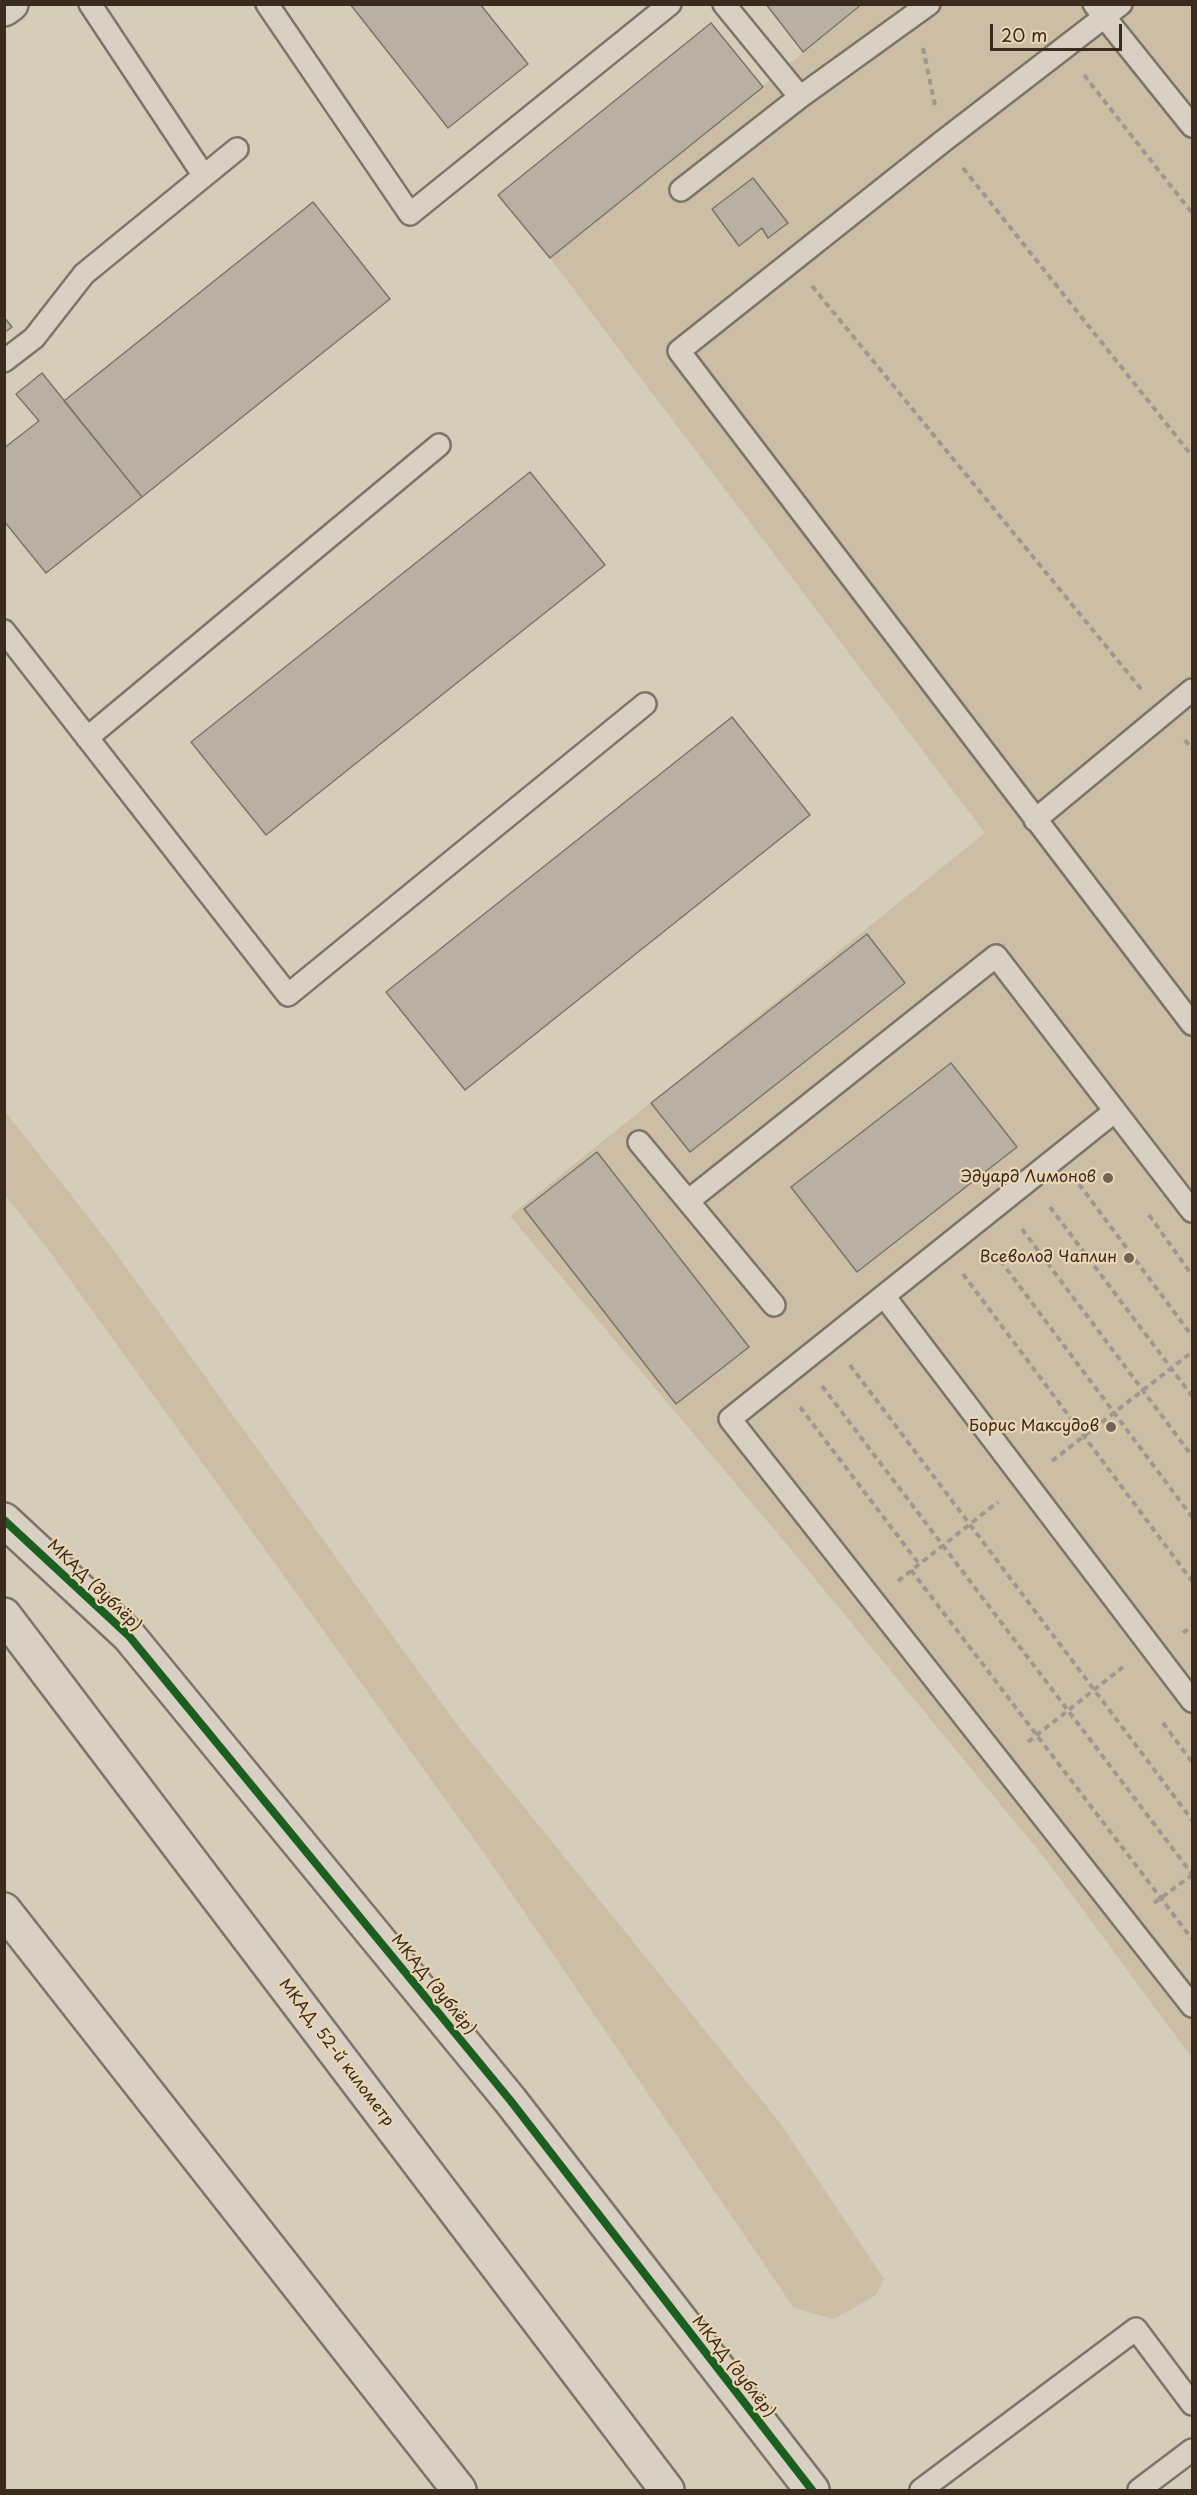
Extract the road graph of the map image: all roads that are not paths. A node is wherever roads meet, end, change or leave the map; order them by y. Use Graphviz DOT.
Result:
graph roads {
  1 [pos="11,4"];
  2 [pos="90,4"];
  3 [pos="267,4"];
  4 [pos="670,4"];
  5 [pos="724,4"];
  6 [pos="1107,8"];
  7 [pos="4,9"];
  8 [pos="923,9"];
  9 [pos="800,97"];
  10 [pos="1192,126"];
  11 [pos="237,149"];
  12 [pos="204,176"];
  13 [pos="681,190"];
  14 [pos="4,361"];
  15 [pos="439,445"];
  16 [pos="4,631"];
  17 [pos="1192,690"];
  18 [pos="645,704"];
  19 [pos="87,738"];
  20 [pos="1035,820"];
  21 [pos="1192,1024"];
  22 [pos="1115,1111"];
  23 [pos="639,1142"];
  24 [pos="688,1201"];
  25 [pos="1192,1211"];
  26 [pos="884,1296"];
  27 [pos="774,1305"];
  28 [pos="4,1520"];
  29 [pos="4,1615"];
  30 [pos="1192,1701"];
  31 [pos="4,1910"];
  32 [pos="1192,2006"];
  33 [pos="1192,2404"];
  34 [pos="1192,2450"];
  35 [pos="459,2490"];
  36 [pos="667,2490"];
  37 [pos="812,2490"];
  38 [pos="921,2490"];
  39 [pos="1139,2490"];
  1 -- 7 [label="main road"];
  2 -- 12 [label="lane"];
  3 -- 4 [label="lane"];
  5 -- 9 [label="lane"];
  6 -- 10 [label="lane"];
  6 -- 20 [label="lane"];
  8 -- 9 [label="lane"];
  9 -- 13 [label="lane"];
  11 -- 12 [label="lane"];
  12 -- 14 [label="lane"];
  15 -- 19 [label="lane"];
  16 -- 19 [label="lane"];
  17 -- 20 [label="lane"];
  18 -- 19 [label="lane"];
  20 -- 21 [label="lane"];
  22 -- 24 [label="lane"];
  22 -- 25 [label="lane"];
  22 -- 26 [label="lane"];
  23 -- 24 [label="lane"];
  24 -- 27 [label="lane"];
  26 -- 30 [label="lane"];
  26 -- 32 [label="lane"];
  28 -- 37 [label="main road, МКАД (дублёр)"];
  29 -- 36 [label="main road, МКАД, 52-й километр"];
  31 -- 35 [label="main road"];
  33 -- 38 [label="lane"];
  34 -- 39 [label="lane"];
}
